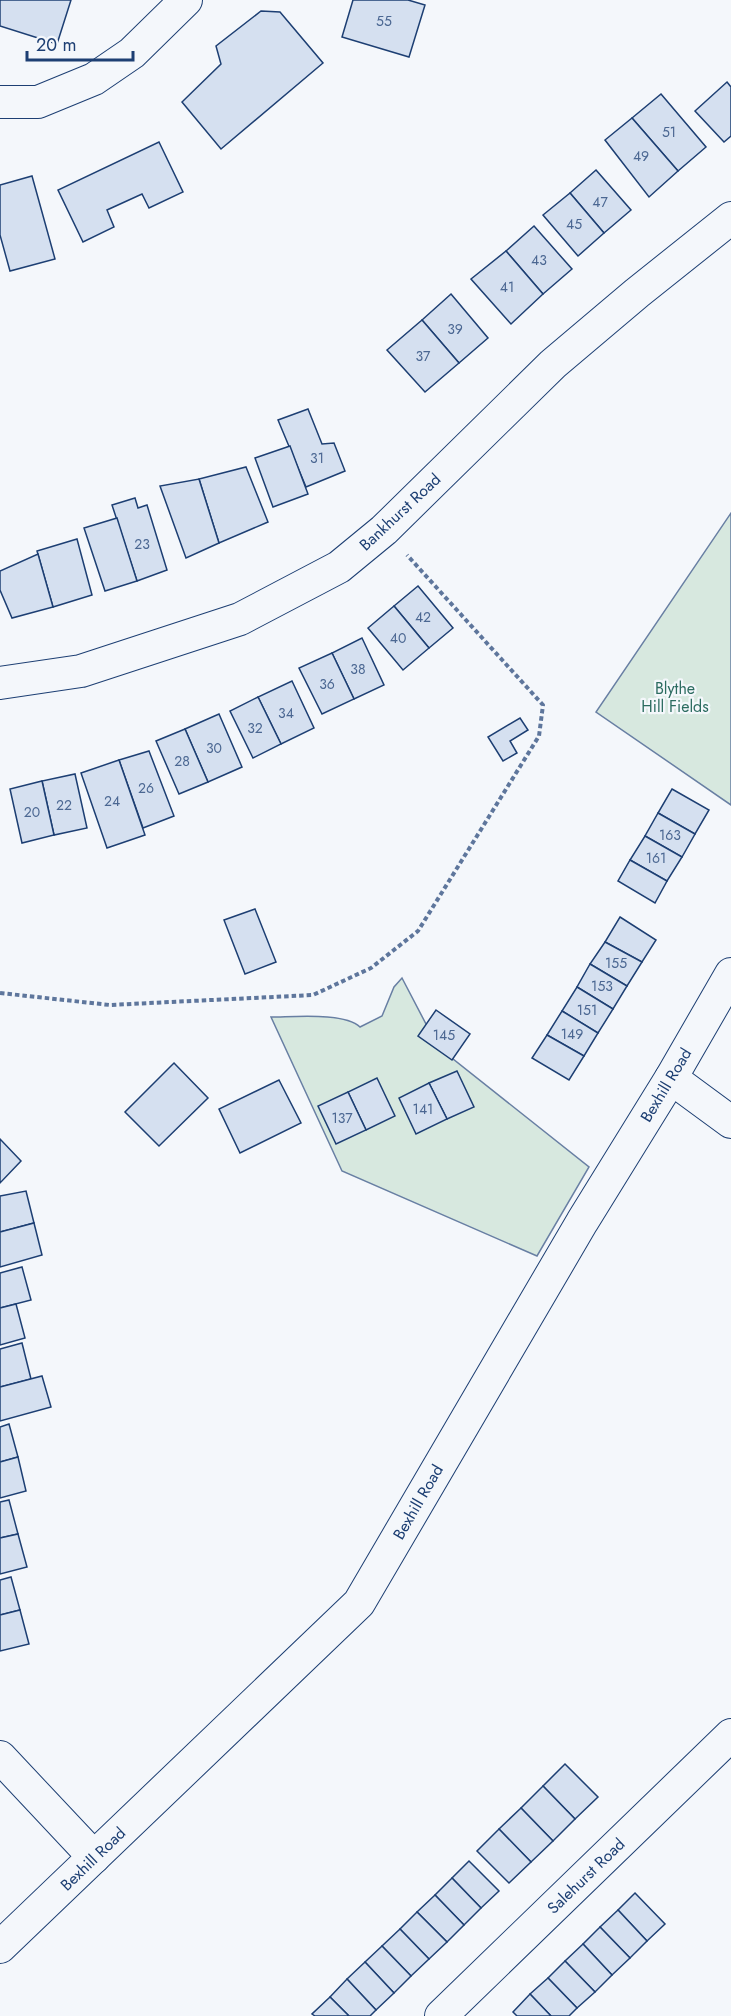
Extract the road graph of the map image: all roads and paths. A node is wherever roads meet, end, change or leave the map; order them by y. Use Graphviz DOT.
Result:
graph roads {
  1 [pos="186,0"];
  2 [pos="0,102"];
  3 [pos="731,218"];
  4 [pos="384,530"];
  5 [pos="0,683"];
  6 [pos="731,974"];
  7 [pos="0,993"];
  8 [pos="671,1078"];
  9 [pos="731,1122"];
  10 [pos="731,1735"];
  11 [pos="0,1757"];
  12 [pos="94,1857"];
  13 [pos="0,1947"];
  14 [pos="441,2016"];
  1 -- 2 [label="street"];
  3 -- 4 [label="street, Bankhurst Road"];
  4 -- 5 [label="street, Bankhurst Road"];
  4 -- 7 [label="path"];
  6 -- 8 [label="street, Bexhill Road"];
  8 -- 9 [label="street"];
  8 -- 12 [label="street, Bexhill Road"];
  10 -- 14 [label="street, Salehurst Road"];
  11 -- 12 [label="street"];
  12 -- 13 [label="street, Bexhill Road"];
}
